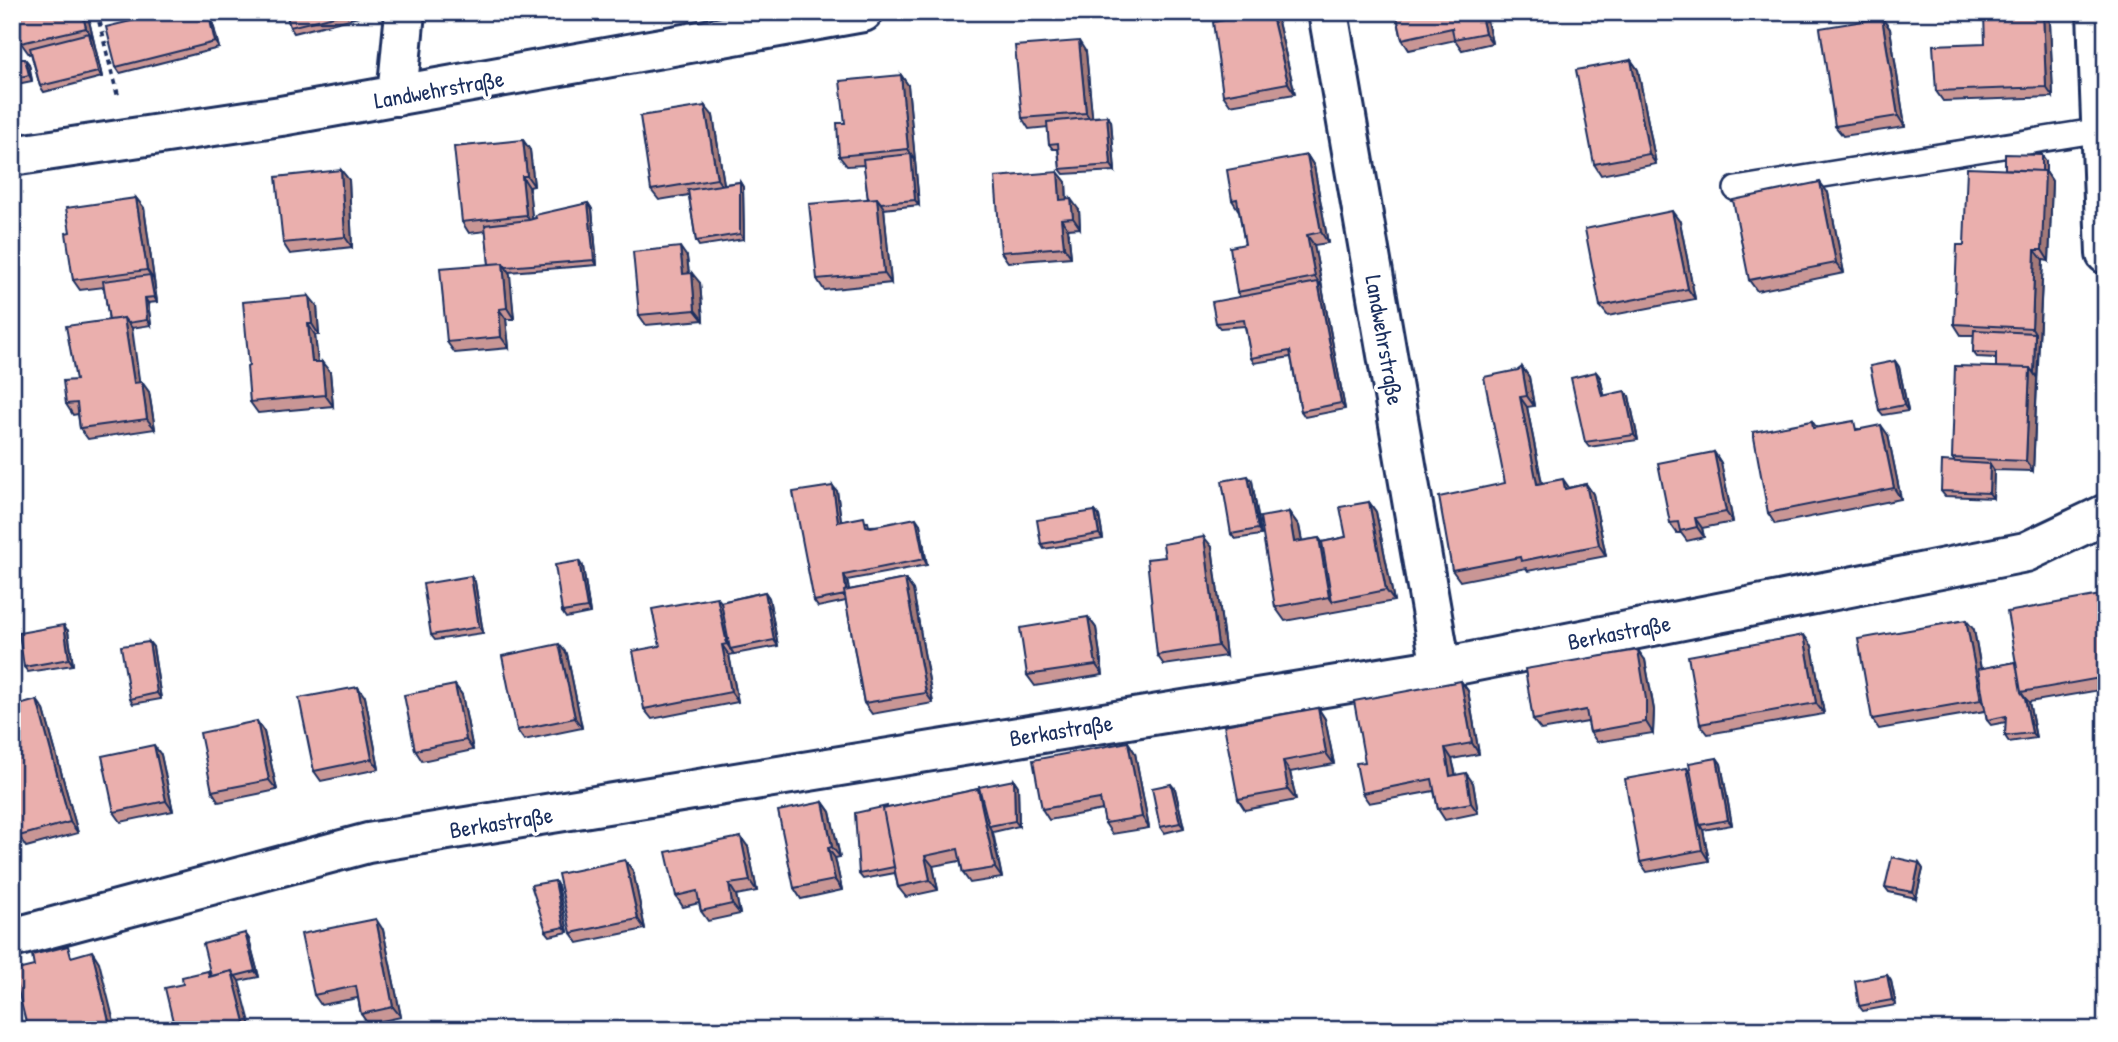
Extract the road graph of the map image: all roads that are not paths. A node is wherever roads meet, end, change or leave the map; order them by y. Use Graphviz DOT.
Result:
graph roads {
  1 [pos="405,12"];
  2 [pos="863,12"];
  3 [pos="1328,12"];
  4 [pos="2097,12"];
  5 [pos="397,96"];
  6 [pos="2101,130"];
  7 [pos="12,156"];
  8 [pos="1736,188"];
  9 [pos="2106,254"];
  10 [pos="2106,514"];
  11 [pos="1441,668"];
  12 [pos="12,939"];
  1 -- 5 [label="street"];
  2 -- 5 [label="street, Landwehrstraße"];
  3 -- 11 [label="street, Landwehrstraße"];
  4 -- 6 [label="street"];
  5 -- 7 [label="street, Landwehrstraße"];
  6 -- 8 [label="lane"];
  6 -- 9 [label="street"];
  10 -- 11 [label="street, Berkastraße"];
  11 -- 12 [label="street, Berkastraße"];
}
